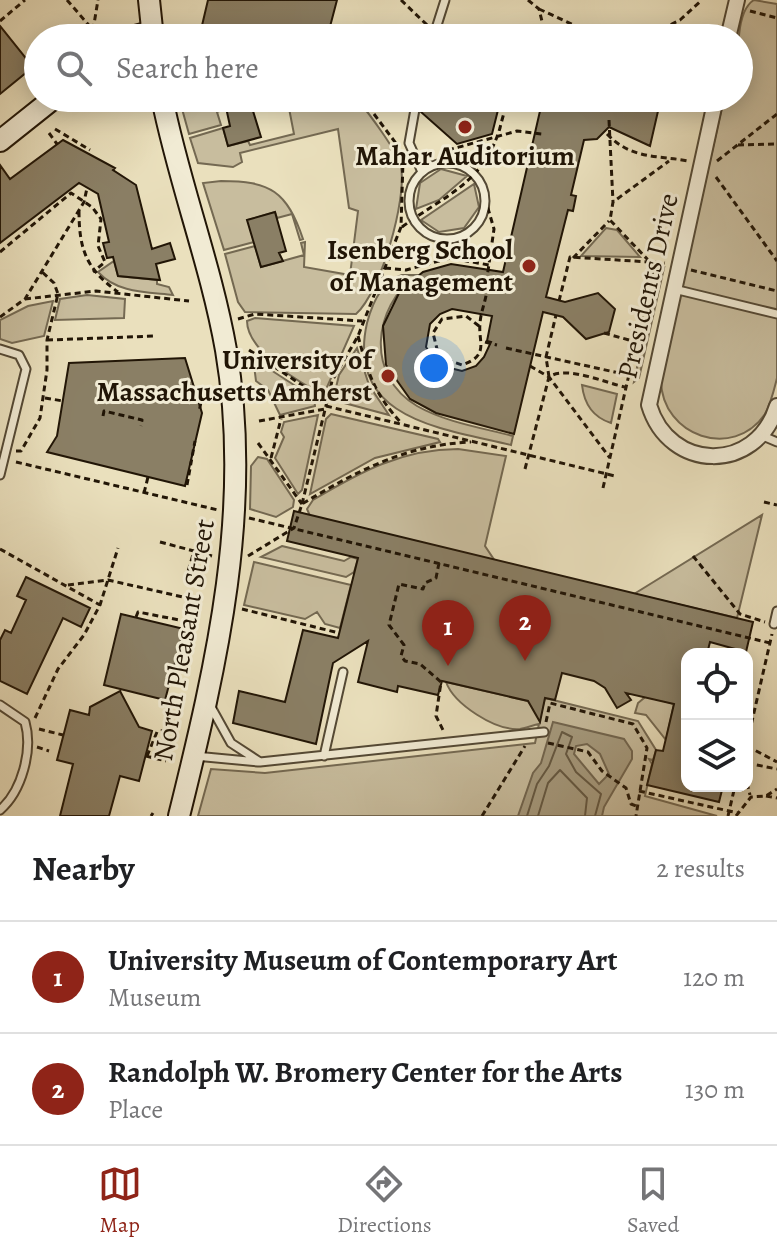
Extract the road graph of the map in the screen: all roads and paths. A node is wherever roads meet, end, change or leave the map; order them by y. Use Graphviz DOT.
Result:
graph roads {
  1 [pos="25,0"];
  2 [pos="67,0"];
  3 [pos="98,0"];
  4 [pos="149,0"];
  5 [pos="401,0"];
  6 [pos="445,0"];
  7 [pos="528,0"];
  8 [pos="702,0"];
  9 [pos="740,5"];
  10 [pos="539,9"];
  11 [pos="777,18"];
  12 [pos="0,21"];
  13 [pos="88,24"];
  14 [pos="94,24"];
  15 [pos="152,24"];
  16 [pos="424,24"];
  17 [pos="437,24"];
  18 [pos="543,24"];
  19 [pos="572,24"];
  20 [pos="672,24"];
  21 [pos="733,24"];
  22 [pos="36,112"];
  23 [pos="166,112"];
  24 [pos="373,112"];
  25 [pos="415,112"];
  26 [pos="504,112"];
  27 [pos="713,112"];
  28 [pos="777,114"];
  29 [pos="496,116"];
  30 [pos="502,119"];
  31 [pos="609,120"];
  32 [pos="55,129"];
  33 [pos="49,133"];
  34 [pos="542,134"];
  35 [pos="607,134"];
  36 [pos="497,135"];
  37 [pos="0,141"];
  38 [pos="57,144"];
  39 [pos="777,144"];
  40 [pos="738,145"];
  41 [pos="90,150"];
  42 [pos="669,161"];
  43 [pos="689,161"];
  44 [pos="450,163"];
  45 [pos="714,163"];
  46 [pos="422,172"];
  47 [pos="712,172"];
  48 [pos="476,176"];
  49 [pos="87,188"];
  50 [pos="485,198"];
  51 [pos="84,202"];
  52 [pos="613,202"];
  53 [pos="79,211"];
  54 [pos="413,219"];
  55 [pos="610,220"];
  56 [pos="401,227"];
  57 [pos="448,239"];
  58 [pos="0,252"];
  59 [pos="450,258"];
  60 [pos="573,258"];
  61 [pos="435,260"];
  62 [pos="652,261"];
  63 [pos="777,261"];
  64 [pos="666,263"];
  65 [pos="489,265"];
  66 [pos="437,267"];
  67 [pos="385,268"];
  68 [pos="686,268"];
  69 [pos="40,270"];
  70 [pos="93,272"];
  71 [pos="673,289"];
  72 [pos="487,291"];
  73 [pos="777,291"];
  74 [pos="118,292"];
  75 [pos="494,292"];
  76 [pos="58,294"];
  77 [pos="25,299"];
  78 [pos="189,301"];
  79 [pos="559,301"];
  80 [pos="448,310"];
  81 [pos="777,314"];
  82 [pos="450,315"];
  83 [pos="556,315"];
  84 [pos="0,317"];
  85 [pos="232,321"];
  86 [pos="362,321"];
  87 [pos="479,326"];
  88 [pos="604,333"];
  89 [pos="155,336"];
  90 [pos="358,336"];
  91 [pos="47,340"];
  92 [pos="483,342"];
  93 [pos="636,342"];
  94 [pos="497,345"];
  95 [pos="506,348"];
  96 [pos="0,349"];
  97 [pos="249,350"];
  98 [pos="546,357"];
  99 [pos="470,362"];
  100 [pos="530,366"];
  101 [pos="473,367"];
  102 [pos="628,375"];
  103 [pos="549,377"];
  104 [pos="625,387"];
  105 [pos="45,398"];
  106 [pos="178,398"];
  107 [pos="63,401"];
  108 [pos="326,405"];
  109 [pos="777,406"];
  110 [pos="199,412"];
  111 [pos="103,416"];
  112 [pos="281,419"];
  113 [pos="259,421"];
  114 [pos="404,425"];
  115 [pos="141,426"];
  116 [pos="770,439"];
  117 [pos="195,441"];
  118 [pos="475,442"];
  119 [pos="258,443"];
  120 [pos="528,455"];
  121 [pos="610,458"];
  122 [pos="4,459"];
  123 [pos="271,459"];
  124 [pos="525,469"];
  125 [pos="606,474"];
  126 [pos="0,475"];
  127 [pos="615,476"];
  128 [pos="148,477"];
  129 [pos="187,485"];
  130 [pos="603,488"];
  131 [pos="144,493"];
  132 [pos="764,502"];
  133 [pos="302,504"];
  134 [pos="777,505"];
  135 [pos="226,512"];
  136 [pos="246,517"];
  137 [pos="294,528"];
  138 [pos="160,542"];
  139 [pos="118,548"];
  140 [pos="0,549"];
  141 [pos="212,556"];
  142 [pos="248,556"];
  143 [pos="693,556"];
  144 [pos="439,563"];
  145 [pos="108,580"];
  146 [pos="68,585"];
  147 [pos="212,604"];
  148 [pos="100,605"];
  149 [pos="240,609"];
  150 [pos="777,611"];
  151 [pos="136,617"];
  152 [pos="200,624"];
  153 [pos="774,624"];
  154 [pos="339,633"];
  155 [pos="770,641"];
  156 [pos="777,642"];
  157 [pos="343,672"];
  158 [pos="206,699"];
  159 [pos="0,705"];
  160 [pos="35,718"];
  161 [pos="752,720"];
  162 [pos="174,728"];
  163 [pos="39,729"];
  164 [pos="544,732"];
  165 [pos="63,735"];
  166 [pos="449,741"];
  167 [pos="548,743"];
  168 [pos="753,748"];
  169 [pos="520,754"];
  170 [pos="646,754"];
  171 [pos="194,756"];
  172 [pos="324,756"];
  173 [pos="651,759"];
  174 [pos="166,761"];
  175 [pos="260,762"];
  176 [pos="777,762"];
  177 [pos="753,764"];
  178 [pos="777,769"];
  179 [pos="777,789"];
  180 [pos="639,791"];
  181 [pos="733,792"];
  182 [pos="750,792"];
  183 [pos="766,796"];
  184 [pos="751,797"];
  185 [pos="777,798"];
  186 [pos="636,806"];
  187 [pos="0,810"];
  188 [pos="728,813"];
  189 [pos="737,814"];
  190 [pos="179,816"];
  191 [pos="482,816"];
  192 [pos="636,816"];
  1 -- 12 [label="path"];
  2 -- 13 [label="path"];
  3 -- 14 [label="path"];
  4 -- 15 [label="main road"];
  5 -- 16 [label="path"];
  6 -- 17 [label="lane"];
  7 -- 10 [label="path"];
  8 -- 20 [label="path"];
  9 -- 11 [label="path"];
  9 -- 21 [label="street"];
  10 -- 18 [label="path"];
  10 -- 19 [label="path"];
  22 -- 37 [label="main road"];
  23 -- 158 [label="main road, North Pleasant Street"];
  24 -- 56 [label="path"];
  25 -- 46 [label="lane"];
  26 -- 30 [label="path"];
  27 -- 71 [label="street, Presidents Drive"];
  28 -- 40 [label="path"];
  29 -- 30 [label="path"];
  30 -- 36 [label="path"];
  31 -- 35 [label="path"];
  32 -- 41 [label="path"];
  33 -- 38 [label="path"];
  34 -- 36 [label="path"];
  35 -- 42 [label="path"];
  35 -- 52 [label="path"];
  36 -- 44 [label="path"];
  36 -- 48 [label="path"];
  39 -- 40 [label="path"];
  40 -- 45 [label="path"];
  42 -- 43 [label="path"];
  42 -- 52 [label="path"];
  44 -- 46 [label="lane"];
  44 -- 48 [label="lane"];
  46 -- 54 [label="lane"];
  47 -- 63 [label="path"];
  48 -- 50 [label="lane"];
  48 -- 54 [label="path"];
  49 -- 51 [label="path"];
  50 -- 57 [label="lane"];
  50 -- 65 [label="path"];
  51 -- 53 [label="path"];
  51 -- 58 [label="path"];
  51 -- 70 [label="path"];
  52 -- 55 [label="path"];
  53 -- 69 [label="path"];
  53 -- 70 [label="path"];
  54 -- 56 [label="path"];
  54 -- 57 [label="lane"];
  55 -- 60 [label="path"];
  55 -- 62 [label="path"];
  56 -- 67 [label="path"];
  57 -- 59 [label="path"];
  59 -- 61 [label="path"];
  59 -- 65 [label="path"];
  60 -- 62 [label="path"];
  60 -- 79 [label="path"];
  61 -- 66 [label="path"];
  61 -- 67 [label="path"];
  62 -- 64 [label="path"];
  62 -- 93 [label="path"];
  65 -- 72 [label="path"];
  67 -- 86 [label="path"];
  68 -- 73 [label="path"];
  69 -- 76 [label="path"];
  69 -- 77 [label="path"];
  70 -- 74 [label="path"];
  71 -- 81 [label="lane"];
  71 -- 116 [label="street, Presidents Drive"];
  72 -- 75 [label="path"];
  72 -- 87 [label="path"];
  74 -- 76 [label="path"];
  74 -- 78 [label="path"];
  76 -- 77 [label="path"];
  76 -- 91 [label="path"];
  77 -- 84 [label="path"];
  80 -- 82 [label="path"];
  82 -- 87 [label="path"];
  82 -- 99 [label="path"];
  83 -- 98 [label="path"];
  85 -- 86 [label="path"];
  86 -- 90 [label="path"];
  87 -- 92 [label="path"];
  88 -- 93 [label="path"];
  89 -- 91 [label="path"];
  90 -- 108 [label="path"];
  90 -- 114 [label="path"];
  91 -- 105 [label="path"];
  92 -- 94 [label="path"];
  92 -- 99 [label="path"];
  93 -- 102 [label="path"];
  95 -- 98 [label="path"];
  96 -- 122 [label="lane"];
  97 -- 108 [label="path"];
  98 -- 102 [label="path"];
  98 -- 103 [label="path"];
  99 -- 101 [label="path"];
  100 -- 103 [label="path"];
  102 -- 104 [label="path"];
  103 -- 104 [label="path"];
  103 -- 120 [label="path"];
  103 -- 121 [label="path"];
  104 -- 121 [label="path"];
  105 -- 107 [label="path"];
  105 -- 122 [label="path"];
  106 -- 110 [label="path"];
  108 -- 112 [label="path"];
  108 -- 114 [label="path"];
  108 -- 133 [label="path"];
  109 -- 116 [label="street, Presidents Drive"];
  111 -- 115 [label="path"];
  112 -- 113 [label="path"];
  112 -- 123 [label="path"];
  114 -- 118 [label="path"];
  117 -- 129 [label="path"];
  118 -- 120 [label="path"];
  118 -- 133 [label="path"];
  119 -- 123 [label="path"];
  120 -- 124 [label="path"];
  120 -- 125 [label="path"];
  121 -- 125 [label="path"];
  122 -- 126 [label="lane"];
  122 -- 131 [label="path"];
  123 -- 133 [label="path"];
  125 -- 127 [label="path"];
  125 -- 130 [label="path"];
  128 -- 131 [label="path"];
  131 -- 135 [label="path"];
  132 -- 134 [label="path"];
  133 -- 137 [label="path"];
  136 -- 137 [label="path"];
  137 -- 142 [label="path"];
  137 -- 144 [label="path"];
  138 -- 141 [label="path"];
  139 -- 145 [label="path"];
  140 -- 146 [label="path"];
  143 -- 153 [label="path"];
  144 -- 155 [label="path"];
  144 -- 166 [label="path"];
  145 -- 146 [label="path"];
  145 -- 147 [label="path"];
  145 -- 148 [label="path"];
  146 -- 148 [label="path"];
  148 -- 160 [label="path"];
  149 -- 154 [label="path"];
  150 -- 153 [label="lane"];
  151 -- 152 [label="path"];
  153 -- 155 [label="path"];
  155 -- 156 [label="path"];
  155 -- 161 [label="path"];
  157 -- 172 [label="lane"];
  158 -- 171 [label="main road, North Pleasant Street"];
  158 -- 175 [label="lane"];
  159 -- 187 [label="lane"];
  162 -- 174 [label="path"];
  163 -- 165 [label="path"];
  164 -- 166 [label="lane"];
  164 -- 170 [label="path"];
  166 -- 172 [label="lane"];
  167 -- 186 [label="path"];
  168 -- 176 [label="path"];
  169 -- 191 [label="path"];
  170 -- 173 [label="path"];
  170 -- 180 [label="path"];
  171 -- 175 [label="lane"];
  171 -- 190 [label="main road, North Pleasant Street"];
  172 -- 175 [label="lane"];
  177 -- 178 [label="path"];
  179 -- 183 [label="path"];
  180 -- 186 [label="path"];
  180 -- 188 [label="path"];
  181 -- 188 [label="path"];
  182 -- 184 [label="path"];
  183 -- 184 [label="path"];
  183 -- 185 [label="path"];
  184 -- 189 [label="path"];
  186 -- 192 [label="path"];
  188 -- 189 [label="path"];
}
